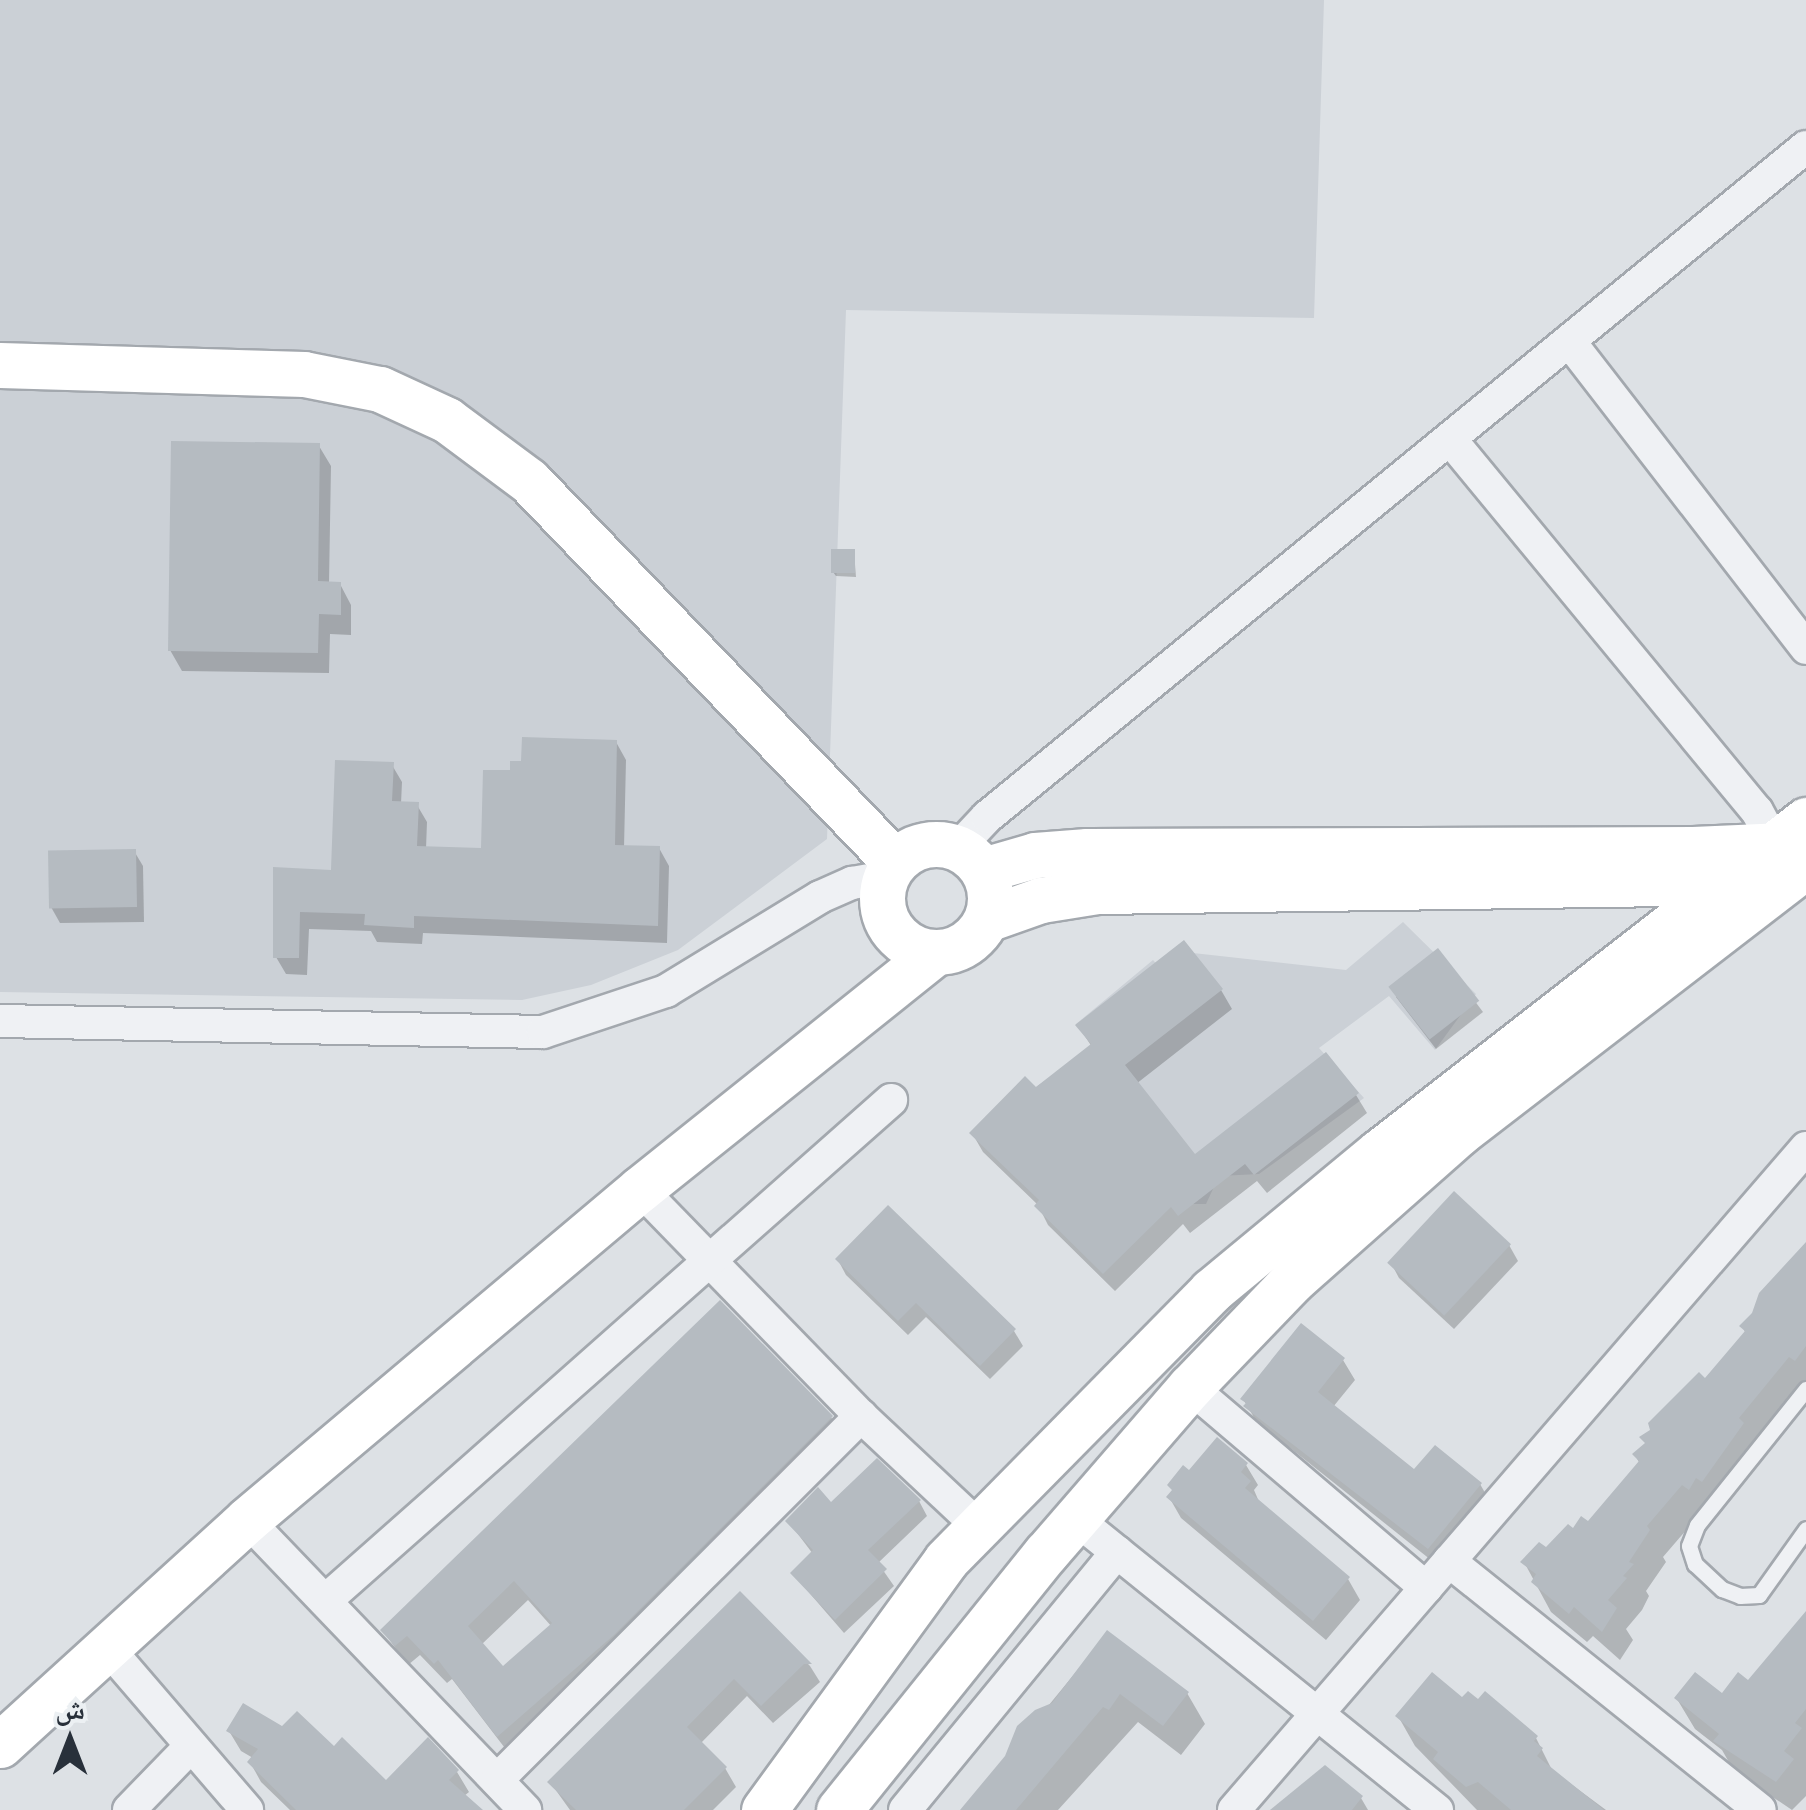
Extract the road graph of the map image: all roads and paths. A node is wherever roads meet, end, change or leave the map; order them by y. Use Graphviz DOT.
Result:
graph roads {
  1 [pos="1806,147"];
  2 [pos="1569,341"];
  3 [pos="0,365"];
  4 [pos="1450,439"];
  5 [pos="1806,648"];
  6 [pos="1798,857"];
  7 [pos="971,859"];
  8 [pos="890,869"];
  9 [pos="1730,882"];
  10 [pos="987,918"];
  11 [pos="889,926"];
  12 [pos="936,953"];
  13 [pos="868,1004"];
  14 [pos="0,1022"];
  15 [pos="891,1100"];
  16 [pos="1806,1148"];
  17 [pos="640,1189"];
  18 [pos="708,1260"];
  19 [pos="1190,1388"];
  20 [pos="1806,1388"];
  21 [pos="861,1416"];
  22 [pos="1076,1518"];
  23 [pos="247,1520"];
  24 [pos="976,1524"];
  25 [pos="1806,1529"];
  26 [pos="1118,1552"];
  27 [pos="1449,1561"];
  28 [pos="1426,1588"];
  29 [pos="325,1601"];
  30 [pos="106,1645"];
  31 [pos="1318,1711"];
  32 [pos="0,1745"];
  33 [pos="192,1746"];
  34 [pos="498,1780"];
  35 [pos="129,1810"];
  36 [pos="247,1810"];
  37 [pos="526,1810"];
  38 [pos="764,1810"];
  39 [pos="839,1810"];
  40 [pos="905,1810"];
  41 [pos="1234,1810"];
  42 [pos="1437,1810"];
  43 [pos="1760,1810"];
  1 -- 2 [label="street"];
  2 -- 4 [label="street"];
  2 -- 5 [label="street"];
  3 -- 8 [label="street"];
  4 -- 6 [label="street"];
  4 -- 7 [label="street"];
  6 -- 7 [label="street"];
  6 -- 9 [label="street"];
  6 -- 19 [label="street"];
  7 -- 8 [label="street"];
  7 -- 10 [label="street"];
  8 -- 11 [label="street"];
  8 -- 14 [label="street"];
  9 -- 10 [label="street"];
  9 -- 24 [label="street"];
  10 -- 12 [label="street"];
  11 -- 12 [label="street"];
  11 -- 13 [label="street"];
  12 -- 13 [label="street"];
  13 -- 17 [label="street"];
  15 -- 18 [label="street"];
  16 -- 27 [label="street"];
  17 -- 18 [label="street"];
  17 -- 23 [label="street"];
  18 -- 21 [label="street"];
  18 -- 29 [label="street"];
  19 -- 22 [label="street"];
  19 -- 28 [label="street"];
  20 -- 25 [label="lane"];
  21 -- 24 [label="street"];
  21 -- 34 [label="street"];
  22 -- 26 [label="street"];
  22 -- 39 [label="street"];
  23 -- 29 [label="street"];
  23 -- 30 [label="street"];
  24 -- 38 [label="street"];
  26 -- 31 [label="street"];
  26 -- 40 [label="street"];
  27 -- 28 [label="street"];
  27 -- 43 [label="street"];
  28 -- 31 [label="street"];
  29 -- 34 [label="street"];
  30 -- 32 [label="street"];
  30 -- 33 [label="street"];
  31 -- 41 [label="street"];
  31 -- 42 [label="street"];
  33 -- 35 [label="street"];
  33 -- 36 [label="street"];
  34 -- 37 [label="street"];
}
